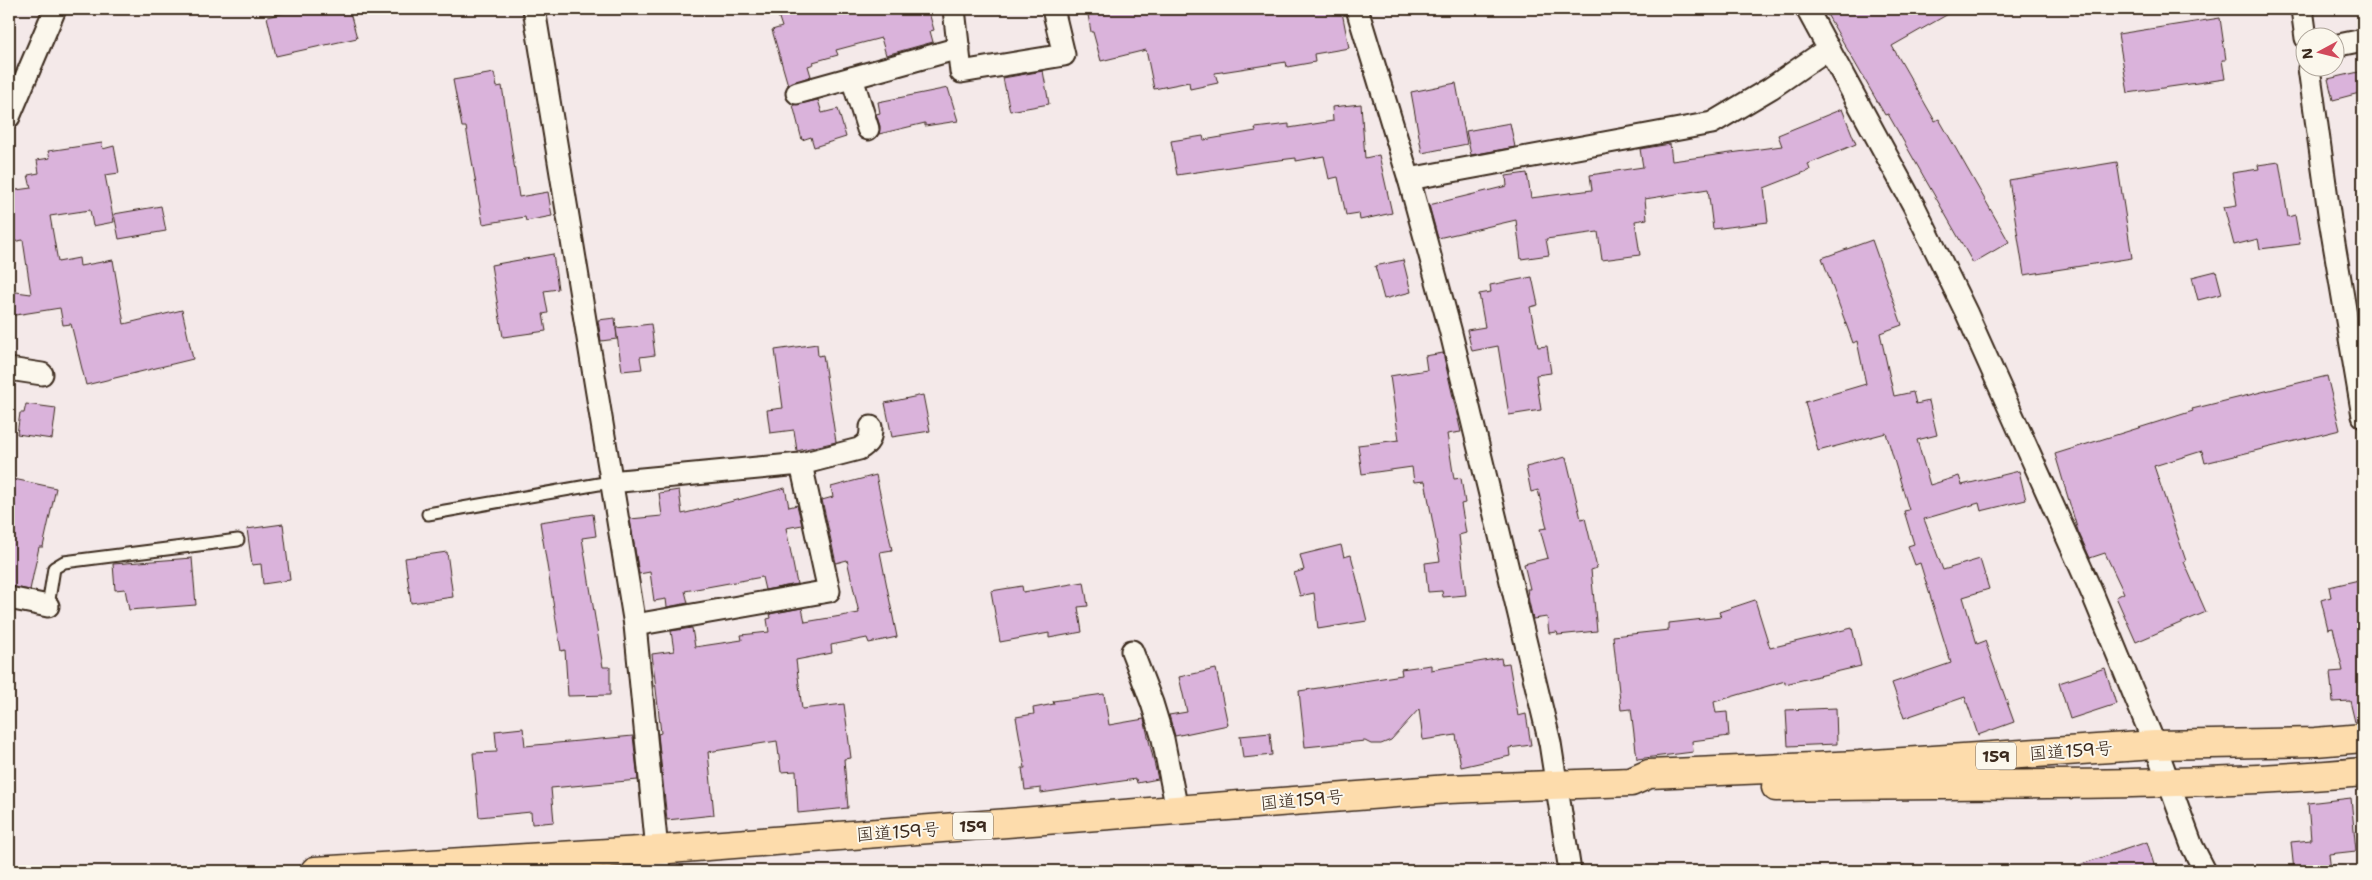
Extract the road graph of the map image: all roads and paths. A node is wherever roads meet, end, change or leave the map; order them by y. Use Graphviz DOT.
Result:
graph roads {
  1 [pos="55,9"];
  2 [pos="534,9"];
  3 [pos="954,9"];
  4 [pos="1053,9"];
  5 [pos="1357,9"];
  6 [pos="1807,9"];
  7 [pos="2302,9"];
  8 [pos="2305,28"];
  9 [pos="2363,40"];
  10 [pos="2344,44"];
  11 [pos="959,48"];
  12 [pos="1829,48"];
  13 [pos="852,78"];
  14 [pos="2310,78"];
  15 [pos="797,93"];
  16 [pos="9,117"];
  17 [pos="868,129"];
  18 [pos="1410,179"];
  19 [pos="9,369"];
  20 [pos="42,374"];
  21 [pos="2363,416"];
  22 [pos="871,427"];
  23 [pos="801,464"];
  24 [pos="610,482"];
  25 [pos="428,514"];
  26 [pos="238,540"];
  27 [pos="9,598"];
  28 [pos="48,606"];
  29 [pos="635,624"];
  30 [pos="1132,651"];
  31 [pos="2363,738"];
  32 [pos="2155,745"];
  33 [pos="2363,772"];
  34 [pos="2168,781"];
  35 [pos="1631,782"];
  36 [pos="1556,784"];
  37 [pos="1176,810"];
  38 [pos="658,861"];
  39 [pos="315,871"];
  40 [pos="1570,871"];
  41 [pos="2205,871"];
  1 -- 16 [label="street"];
  2 -- 24 [label="street"];
  3 -- 11 [label="street"];
  4 -- 11 [label="street"];
  5 -- 18 [label="street"];
  6 -- 12 [label="street"];
  7 -- 8 [label="street"];
  9 -- 10 [label="street"];
  11 -- 13 [label="street"];
  12 -- 18 [label="street"];
  12 -- 32 [label="street"];
  13 -- 15 [label="street"];
  13 -- 17 [label="street"];
  14 -- 21 [label="street"];
  18 -- 36 [label="street"];
  19 -- 20 [label="street"];
  22 -- 23 [label="street"];
  23 -- 24 [label="street"];
  23 -- 29 [label="street"];
  24 -- 25 [label="lane"];
  24 -- 29 [label="street"];
  26 -- 28 [label="lane"];
  27 -- 28 [label="street"];
  29 -- 38 [label="street"];
  30 -- 37 [label="street"];
  31 -- 32 [label="highway, 国道159号 / 159"];
  32 -- 34 [label="street"];
  32 -- 35 [label="highway, 国道159号 / 159"];
  33 -- 34 [label="highway, 国道159号 / 159"];
  34 -- 35 [label="highway, 国道159号 / 159"];
  34 -- 41 [label="street"];
  35 -- 36 [label="highway, 国道159号 / 159"];
  36 -- 37 [label="highway, 国道159号 / 159"];
  36 -- 40 [label="street"];
  37 -- 38 [label="highway, 国道159号 / 159"];
  38 -- 39 [label="highway, 国道159号 / 159"];
}
